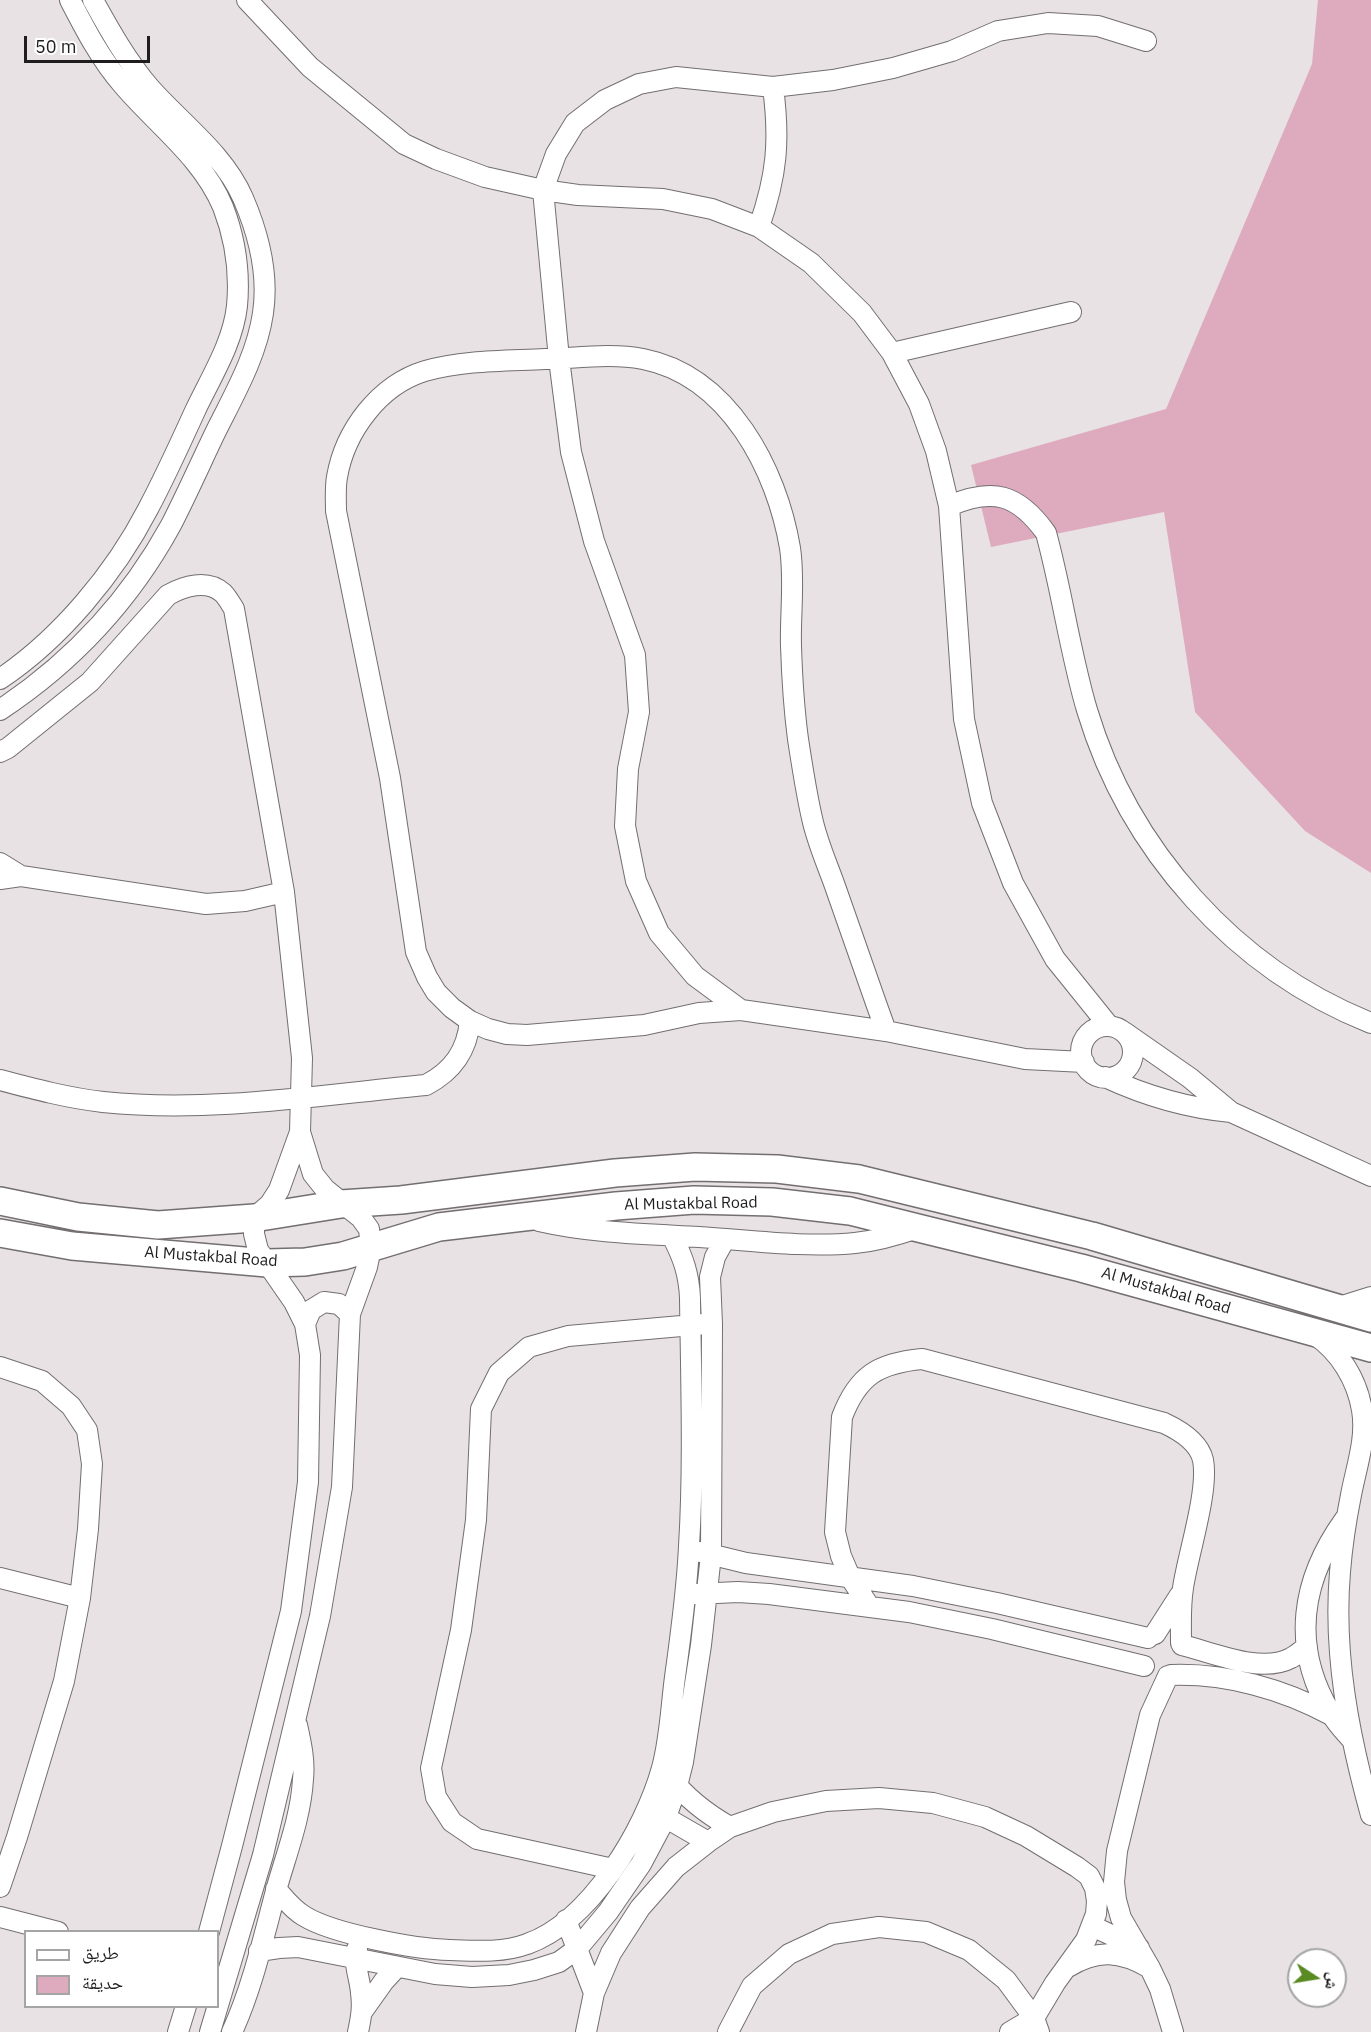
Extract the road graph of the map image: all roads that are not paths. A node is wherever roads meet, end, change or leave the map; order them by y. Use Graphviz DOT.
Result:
graph roads {
  1 [pos="70,0"];
  2 [pos="93,0"];
  3 [pos="247,0"];
  4 [pos="1146,41"];
  5 [pos="773,87"];
  6 [pos="543,190"];
  7 [pos="759,227"];
  8 [pos="1071,312"];
  9 [pos="891,353"];
  10 [pos="559,359"];
  11 [pos="949,506"];
  12 [pos="0,679"];
  13 [pos="0,710"];
  14 [pos="0,752"];
  15 [pos="0,864"];
  16 [pos="21,876"];
  17 [pos="0,879"];
  18 [pos="284,892"];
  19 [pos="741,1010"];
  20 [pos="470,1020"];
  21 [pos="1371,1023"];
  22 [pos="1117,1029"];
  23 [pos="886,1031"];
  24 [pos="1084,1062"];
  25 [pos="1104,1077"];
  26 [pos="0,1080"];
  27 [pos="301,1097"];
  28 [pos="1231,1112"];
  29 [pos="300,1132"];
  30 [pos="1371,1176"];
  31 [pos="400,1200"];
  32 [pos="0,1201"];
  33 [pos="341,1204"];
  34 [pos="522,1217"];
  35 [pos="254,1218"];
  36 [pos="198,1223"];
  37 [pos="1049,1226"];
  38 [pos="439,1227"];
  39 [pos="918,1228"];
  40 [pos="0,1233"];
  41 [pos="672,1236"];
  42 [pos="1092,1236"];
  43 [pos="725,1239"];
  44 [pos="371,1248"];
  45 [pos="168,1255"];
  46 [pos="1042,1258"];
  47 [pos="267,1263"];
  48 [pos="1081,1268"];
  49 [pos="1371,1297"];
  50 [pos="1336,1308"];
  51 [pos="350,1314"];
  52 [pos="1371,1318"];
  53 [pos="305,1324"];
  54 [pos="712,1324"];
  55 [pos="690,1325"];
  56 [pos="1310,1332"];
  57 [pos="1371,1348"];
  58 [pos="0,1367"];
  59 [pos="1364,1388"];
  60 [pos="1346,1517"];
  61 [pos="835,1532"];
  62 [pos="689,1549"];
  63 [pos="711,1556"];
  64 [pos="818,1573"];
  65 [pos="850,1577"];
  66 [pos="0,1578"];
  67 [pos="1182,1590"];
  68 [pos="707,1593"];
  69 [pos="685,1595"];
  70 [pos="80,1598"];
  71 [pos="806,1598"];
  72 [pos="869,1606"];
  73 [pos="1152,1636"];
  74 [pos="1181,1644"];
  75 [pos="1306,1647"];
  76 [pos="1145,1667"];
  77 [pos="1170,1675"];
  78 [pos="1150,1715"];
  79 [pos="1331,1715"];
  80 [pos="295,1719"];
  81 [pos="1353,1742"];
  82 [pos="662,1767"];
  83 [pos="677,1786"];
  84 [pos="648,1808"];
  85 [pos="1371,1815"];
  86 [pos="666,1817"];
  87 [pos="730,1827"];
  88 [pos="708,1842"];
  89 [pos="1115,1863"];
  90 [pos="1077,1867"];
  91 [pos="613,1869"];
  92 [pos="0,1887"];
  93 [pos="276,1889"];
  94 [pos="0,1917"];
  95 [pos="566,1920"];
  96 [pos="1092,1926"];
  97 [pos="50,1930"];
  98 [pos="209,1930"];
  99 [pos="361,1935"];
  100 [pos="529,1944"];
  101 [pos="577,1949"];
  102 [pos="1140,1949"];
  103 [pos="260,1951"];
  104 [pos="354,1958"];
  105 [pos="397,1967"];
  106 [pos="1150,1968"];
  107 [pos="1066,1969"];
  108 [pos="534,1970"];
  109 [pos="594,1993"];
  110 [pos="219,2002"];
  111 [pos="186,2008"];
  112 [pos="217,2008"];
  113 [pos="362,2013"];
  114 [pos="1036,2025"];
  115 [pos="178,2032"];
  116 [pos="210,2032"];
  117 [pos="232,2032"];
  118 [pos="358,2032"];
  119 [pos="586,2032"];
  120 [pos="728,2032"];
  121 [pos="1010,2032"];
  122 [pos="1173,2032"];
  1 -- 12 [label="street"];
  2 -- 13 [label="street"];
  3 -- 6 [label="street"];
  4 -- 5 [label="street"];
  5 -- 6 [label="street"];
  5 -- 7 [label="street"];
  6 -- 7 [label="street"];
  6 -- 10 [label="street"];
  7 -- 9 [label="street"];
  8 -- 9 [label="street"];
  9 -- 11 [label="street"];
  10 -- 19 [label="street"];
  10 -- 20 [label="street"];
  10 -- 23 [label="street"];
  11 -- 21 [label="street"];
  11 -- 22 [label="street"];
  14 -- 18 [label="street"];
  15 -- 16 [label="street"];
  16 -- 17 [label="street"];
  16 -- 18 [label="street"];
  18 -- 27 [label="street"];
  19 -- 20 [label="street"];
  19 -- 23 [label="street"];
  20 -- 27 [label="street"];
  22 -- 24 [label="street"];
  22 -- 25 [label="street"];
  22 -- 28 [label="street"];
  23 -- 24 [label="street"];
  24 -- 25 [label="street"];
  25 -- 28 [label="street"];
  26 -- 27 [label="street"];
  27 -- 29 [label="street"];
  28 -- 30 [label="street"];
  29 -- 33 [label="street"];
  29 -- 35 [label="street"];
  31 -- 33 [label="main road, Al Mustakbal Road"];
  31 -- 37 [label="main road, Al Mustakbal Road"];
  31 -- 38 [label="main road"];
  32 -- 36 [label="main road, Al Mustakbal Road"];
  33 -- 35 [label="main road, Al Mustakbal Road"];
  33 -- 44 [label="street"];
  34 -- 38 [label="main road, Al Mustakbal Road"];
  34 -- 39 [label="main road, Al Mustakbal Road"];
  34 -- 41 [label="street"];
  35 -- 36 [label="main road, Al Mustakbal Road"];
  35 -- 47 [label="street"];
  36 -- 45 [label="main road"];
  37 -- 42 [label="main road, Al Mustakbal Road"];
  37 -- 46 [label="main road"];
  38 -- 44 [label="main road, Al Mustakbal Road"];
  39 -- 43 [label="street"];
  39 -- 46 [label="main road, Al Mustakbal Road"];
  40 -- 45 [label="main road, Al Mustakbal Road"];
  41 -- 43 [label="street"];
  41 -- 55 [label="street"];
  42 -- 48 [label="main road"];
  42 -- 50 [label="main road, Al Mustakbal Road"];
  43 -- 54 [label="street"];
  44 -- 47 [label="main road, Al Mustakbal Road"];
  44 -- 51 [label="street"];
  45 -- 47 [label="main road, Al Mustakbal Road"];
  46 -- 48 [label="main road, Al Mustakbal Road"];
  47 -- 53 [label="street"];
  48 -- 56 [label="main road, Al Mustakbal Road"];
  49 -- 50 [label="street"];
  50 -- 52 [label="main road, Al Mustakbal Road"];
  51 -- 53 [label="street"];
  51 -- 80 [label="street"];
  53 -- 98 [label="street"];
  54 -- 55 [label="street"];
  54 -- 63 [label="street"];
  55 -- 62 [label="street"];
  55 -- 91 [label="street"];
  56 -- 57 [label="main road, Al Mustakbal Road"];
  56 -- 59 [label="street"];
  58 -- 70 [label="street"];
  59 -- 60 [label="street"];
  60 -- 75 [label="street"];
  60 -- 81 [label="street"];
  61 -- 64 [label="street"];
  61 -- 65 [label="street"];
  61 -- 67 [label="street"];
  62 -- 63 [label="street"];
  62 -- 69 [label="street"];
  63 -- 64 [label="street"];
  63 -- 68 [label="street"];
  64 -- 65 [label="street"];
  64 -- 71 [label="street"];
  65 -- 72 [label="street"];
  65 -- 73 [label="street"];
  66 -- 70 [label="street"];
  67 -- 73 [label="street"];
  67 -- 74 [label="street"];
  68 -- 69 [label="street"];
  68 -- 71 [label="street"];
  68 -- 83 [label="street"];
  69 -- 82 [label="street"];
  70 -- 92 [label="street"];
  71 -- 72 [label="street"];
  72 -- 76 [label="street"];
  73 -- 74 [label="street"];
  73 -- 76 [label="street"];
  74 -- 75 [label="street"];
  74 -- 77 [label="street"];
  75 -- 79 [label="street"];
  76 -- 77 [label="street"];
  76 -- 78 [label="street"];
  77 -- 78 [label="street"];
  77 -- 79 [label="street"];
  78 -- 89 [label="street"];
  79 -- 81 [label="street"];
  80 -- 93 [label="street"];
  80 -- 110 [label="street"];
  81 -- 85 [label="street"];
  82 -- 83 [label="street"];
  82 -- 84 [label="street"];
  83 -- 86 [label="street"];
  83 -- 87 [label="street"];
  84 -- 86 [label="street"];
  84 -- 91 [label="street"];
  86 -- 88 [label="street"];
  86 -- 101 [label="street"];
  87 -- 88 [label="street"];
  87 -- 90 [label="street"];
  88 -- 109 [label="street"];
  89 -- 90 [label="street"];
  89 -- 102 [label="street"];
  90 -- 96 [label="street"];
  91 -- 95 [label="street"];
  93 -- 99 [label="street"];
  93 -- 103 [label="street"];
  94 -- 97 [label="street"];
  95 -- 100 [label="street"];
  95 -- 101 [label="street"];
  96 -- 102 [label="street"];
  96 -- 107 [label="street"];
  99 -- 100 [label="street"];
  99 -- 104 [label="street"];
  100 -- 108 [label="street"];
  101 -- 108 [label="street"];
  101 -- 109 [label="street"];
  102 -- 106 [label="street"];
  103 -- 104 [label="street"];
  103 -- 117 [label="street"];
  104 -- 105 [label="street"];
  104 -- 113 [label="street"];
  105 -- 108 [label="street"];
  105 -- 113 [label="street"];
  106 -- 107 [label="street"];
  106 -- 122 [label="street"];
  107 -- 114 [label="street"];
  109 -- 119 [label="street"];
  111 -- 115 [label="street"];
  112 -- 116 [label="street"];
  113 -- 118 [label="street"];
  114 -- 120 [label="street"];
  114 -- 121 [label="street"];
}
